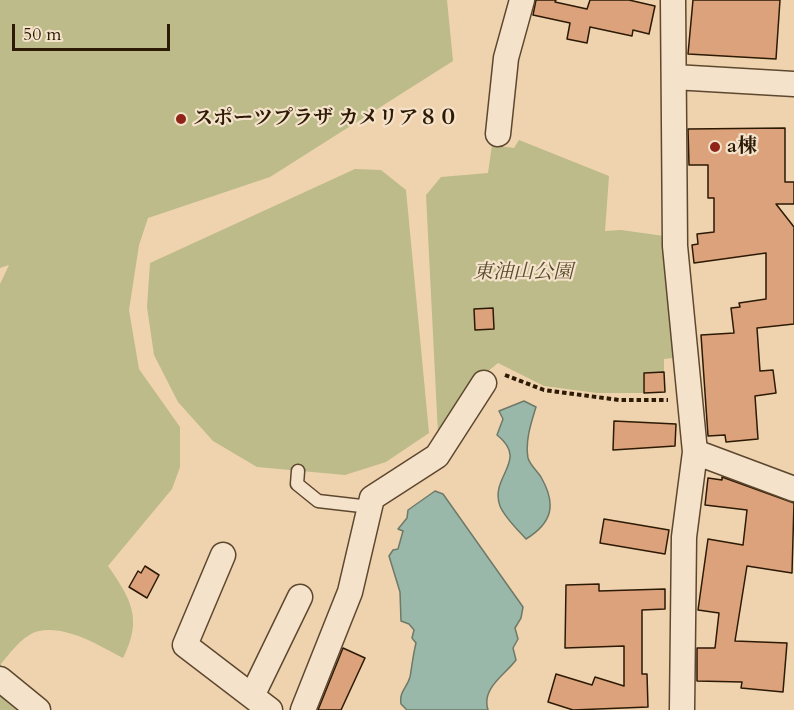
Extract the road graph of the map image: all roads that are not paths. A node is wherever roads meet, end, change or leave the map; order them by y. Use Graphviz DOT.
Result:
graph roads {
  1 [pos="522,0"];
  2 [pos="673,0"];
  3 [pos="674,77"];
  4 [pos="794,84"];
  5 [pos="498,134"];
  6 [pos="484,382"];
  7 [pos="694,452"];
  8 [pos="298,471"];
  9 [pos="794,489"];
  10 [pos="370,507"];
  11 [pos="223,555"];
  12 [pos="300,597"];
  13 [pos="0,679"];
  14 [pos="261,703"];
  15 [pos="38,710"];
  16 [pos="303,710"];
  17 [pos="682,710"];
  1 -- 5 [label="street"];
  2 -- 3 [label="street"];
  3 -- 4 [label="street"];
  3 -- 7 [label="street"];
  6 -- 10 [label="street"];
  7 -- 9 [label="street"];
  7 -- 17 [label="street"];
  8 -- 10 [label="lane"];
  10 -- 16 [label="street"];
  11 -- 14 [label="street"];
  12 -- 14 [label="street"];
  13 -- 15 [label="street"];
}
